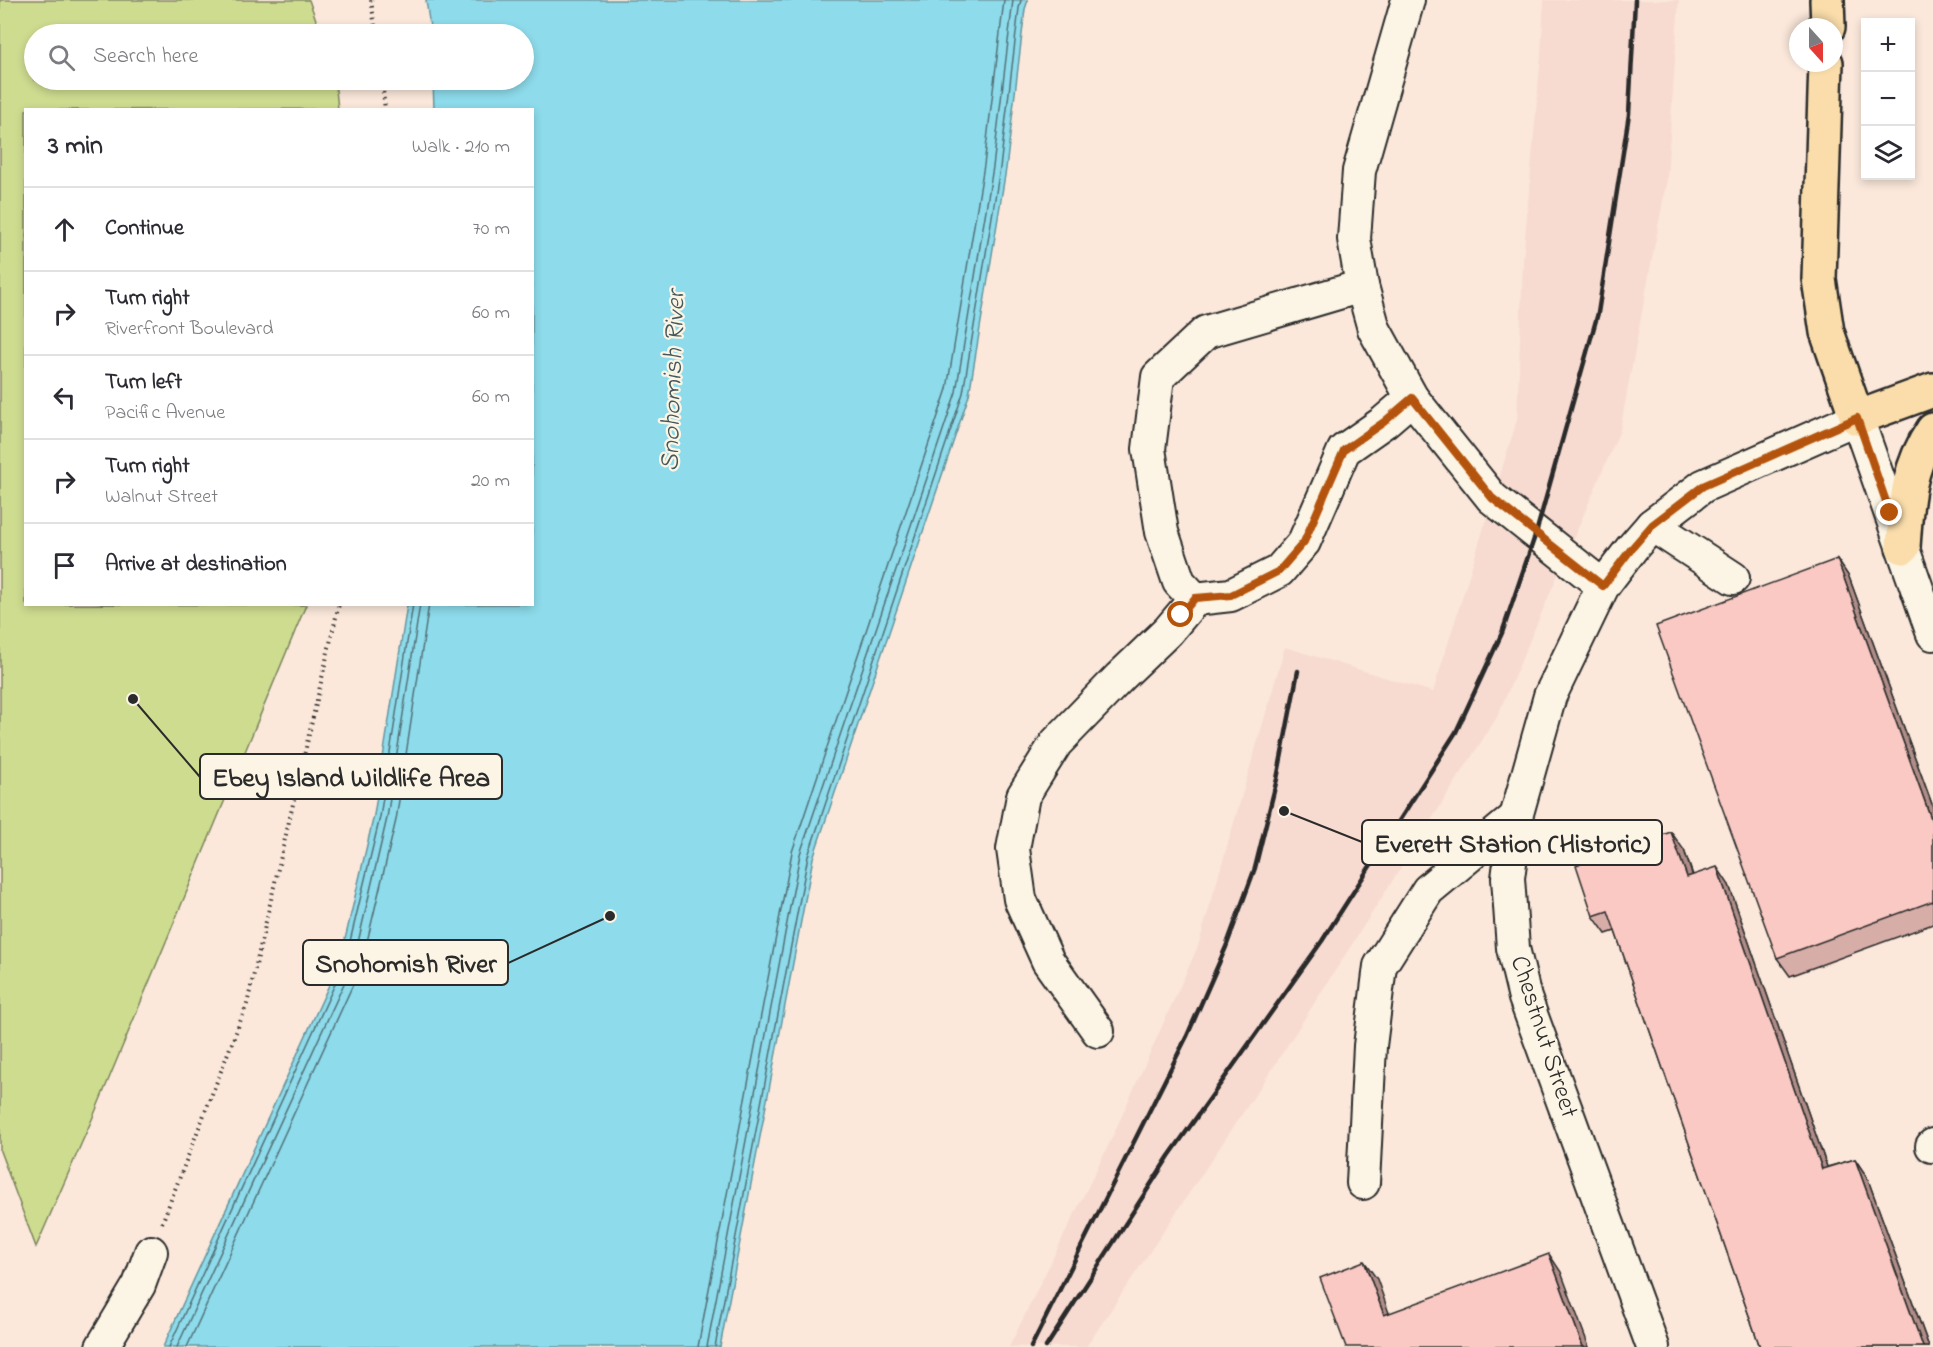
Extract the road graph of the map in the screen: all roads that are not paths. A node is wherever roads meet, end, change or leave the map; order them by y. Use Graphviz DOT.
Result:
graph roads {
  1 [pos="1408,0"];
  2 [pos="1827,0"];
  3 [pos="1828,18"];
  4 [pos="1826,72"];
  5 [pos="1362,286"];
  6 [pos="1933,390"];
  7 [pos="1412,398"];
  8 [pos="1857,418"];
  9 [pos="1933,430"];
  10 [pos="1652,525"];
  11 [pos="1903,547"];
  12 [pos="1732,578"];
  13 [pos="1603,586"];
  14 [pos="1195,598"];
  15 [pos="1933,634"];
  16 [pos="1516,818"];
  17 [pos="1098,1031"];
  18 [pos="1363,1183"];
  19 [pos="151,1251"];
  20 [pos="102,1347"];
  21 [pos="1653,1347"];
  1 -- 5 [label="street"];
  2 -- 3 [label="main road"];
  4 -- 8 [label="main road"];
  5 -- 7 [label="street"];
  5 -- 14 [label="street"];
  6 -- 8 [label="main road"];
  7 -- 13 [label="street"];
  7 -- 14 [label="street"];
  8 -- 10 [label="street, Chestnut Street"];
  8 -- 11 [label="street"];
  9 -- 11 [label="main road"];
  10 -- 12 [label="street"];
  10 -- 13 [label="street, Chestnut Street"];
  11 -- 15 [label="street"];
  13 -- 16 [label="street, Chestnut Street"];
  14 -- 17 [label="street"];
  16 -- 18 [label="street"];
  16 -- 21 [label="street, Chestnut Street"];
  19 -- 20 [label="street"];
}
